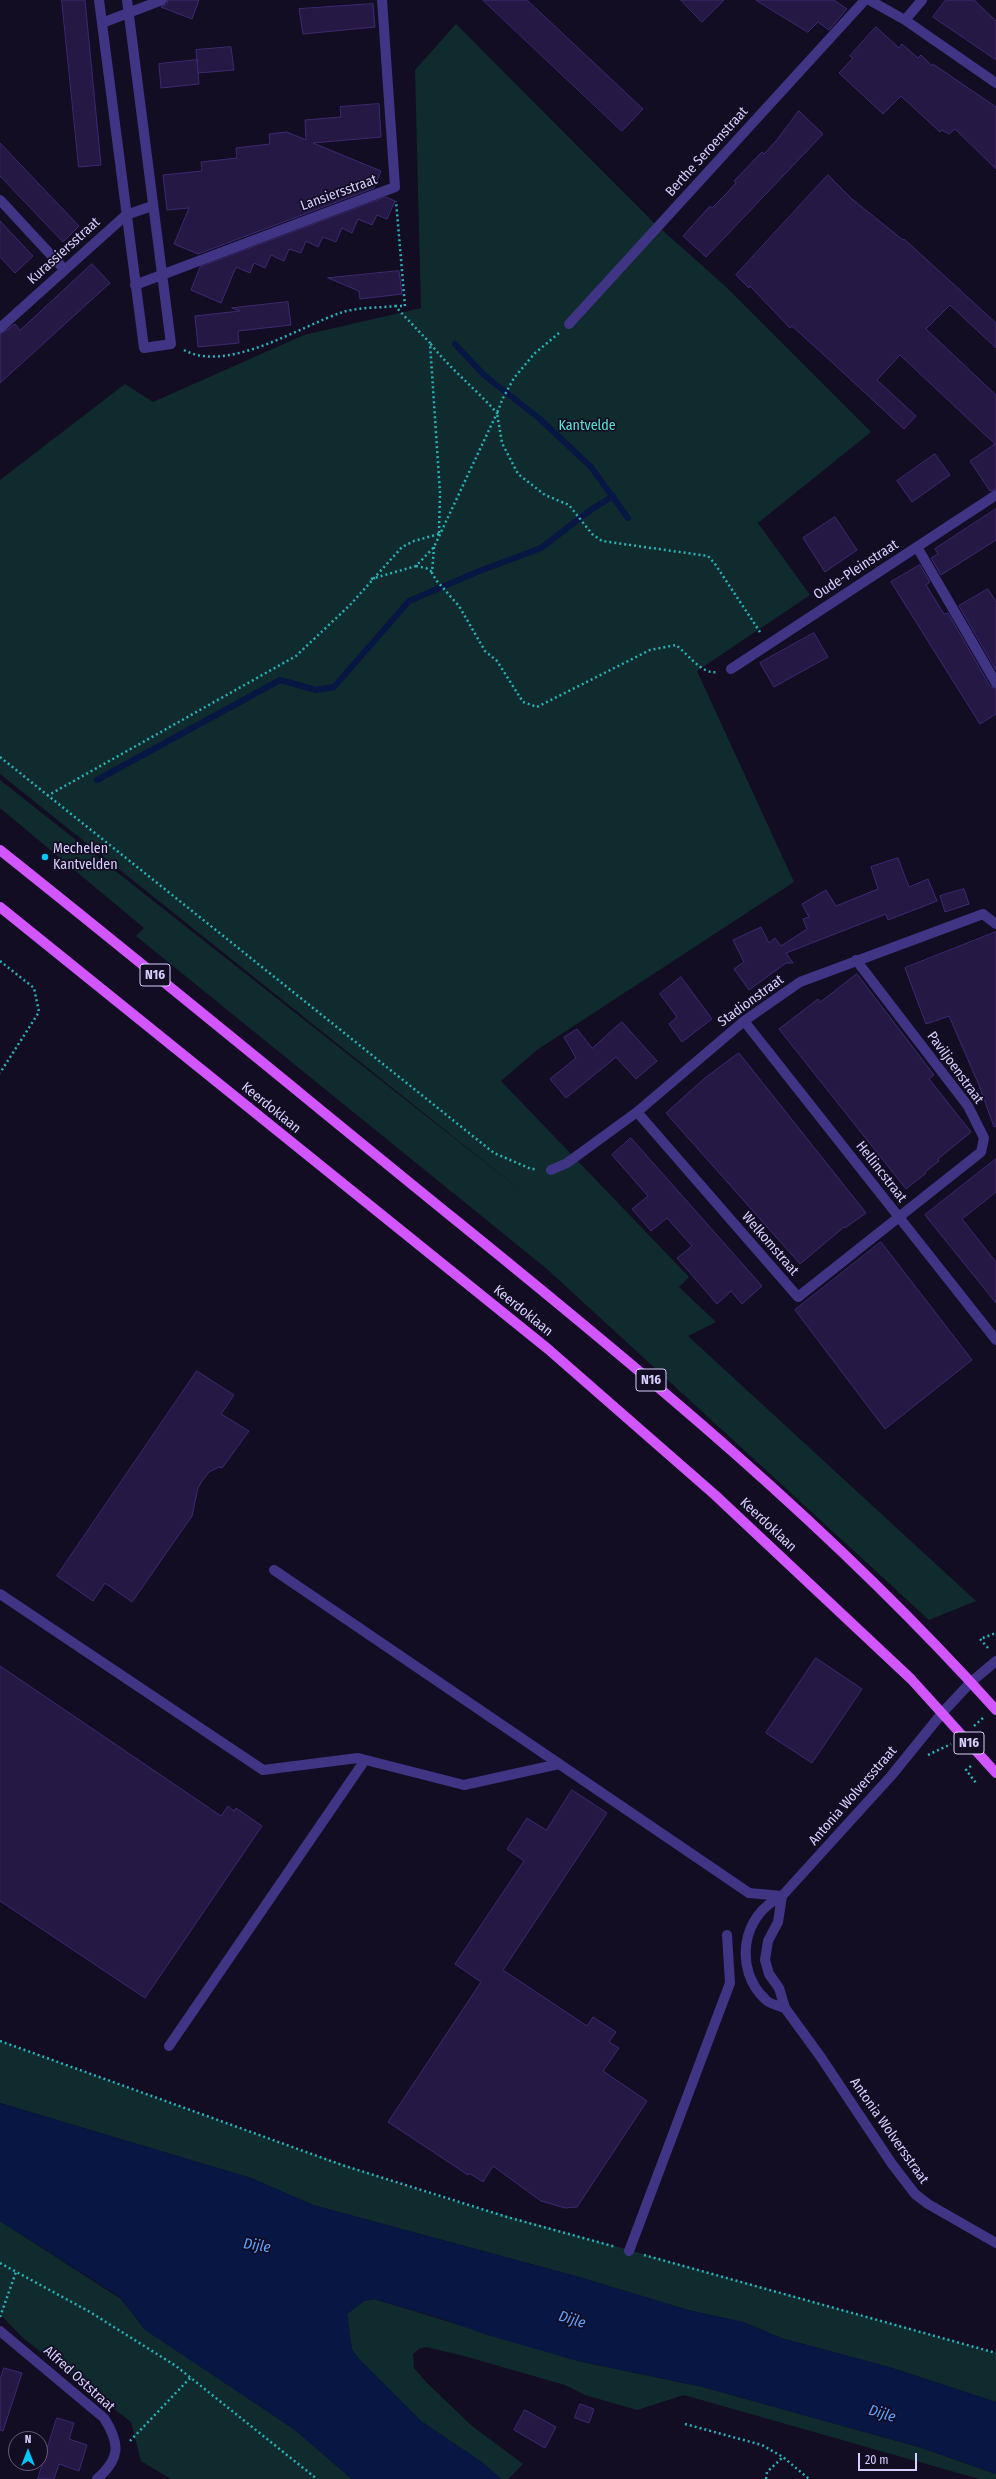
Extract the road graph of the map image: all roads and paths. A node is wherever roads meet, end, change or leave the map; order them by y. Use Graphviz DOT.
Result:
graph roads {
  1 [pos="99,0"];
  2 [pos="127,0"];
  3 [pos="162,0"];
  4 [pos="382,0"];
  5 [pos="865,0"];
  6 [pos="869,0"];
  7 [pos="922,0"];
  8 [pos="128,13"];
  9 [pos="905,20"];
  10 [pos="102,23"];
  11 [pos="996,83"];
  12 [pos="395,187"];
  13 [pos="0,200"];
  14 [pos="152,206"];
  15 [pos="126,215"];
  16 [pos="64,269"];
  17 [pos="161,274"];
  18 [pos="135,286"];
  19 [pos="395,306"];
  20 [pos="569,324"];
  21 [pos="0,328"];
  22 [pos="430,343"];
  23 [pos="171,344"];
  24 [pos="497,413"];
  25 [pos="996,495"];
  26 [pos="439,534"];
  27 [pos="434,547"];
  28 [pos="917,547"];
  29 [pos="416,566"];
  30 [pos="432,572"];
  31 [pos="370,579"];
  32 [pos="768,644"];
  33 [pos="731,669"];
  34 [pos="996,683"];
  35 [pos="0,758"];
  36 [pos="47,796"];
  37 [pos="0,850"];
  38 [pos="0,907"];
  39 [pos="996,924"];
  40 [pos="856,960"];
  41 [pos="0,961"];
  42 [pos="744,1021"];
  43 [pos="0,1073"];
  44 [pos="637,1112"];
  45 [pos="551,1170"];
  46 [pos="898,1216"];
  47 [pos="996,1340"];
  48 [pos="274,1570"];
  49 [pos="0,1594"];
  50 [pos="996,1633"];
  51 [pos="980,1638"];
  52 [pos="996,1661"];
  53 [pos="971,1682"];
  54 [pos="996,1710"];
  55 [pos="943,1712"];
  56 [pos="366,1760"];
  57 [pos="559,1764"];
  58 [pos="996,1773"];
  59 [pos="782,1896"];
  60 [pos="727,1936"];
  61 [pos="785,2008"];
  62 [pos="0,2041"];
  63 [pos="169,2046"];
  64 [pos="996,2244"];
  65 [pos="629,2250"];
  66 [pos="0,2263"];
  67 [pos="16,2272"];
  68 [pos="0,2318"];
  69 [pos="0,2331"];
  70 [pos="996,2353"];
  71 [pos="190,2377"];
  72 [pos="685,2424"];
  73 [pos="116,2444"];
  74 [pos="783,2457"];
  75 [pos="97,2479"];
  76 [pos="317,2479"];
  77 [pos="766,2479"];
  78 [pos="809,2479"];
  1 -- 10 [label="street"];
  2 -- 8 [label="street"];
  3 -- 8 [label="street"];
  4 -- 12 [label="street, Lansiersstraat"];
  5 -- 20 [label="street, Berthe Seroenstraat"];
  6 -- 9 [label="street"];
  7 -- 9 [label="street"];
  8 -- 10 [label="street"];
  8 -- 14 [label="street"];
  9 -- 11 [label="street"];
  10 -- 15 [label="street"];
  12 -- 17 [label="street, Lansiersstraat"];
  12 -- 19 [label="path"];
  13 -- 16 [label="street"];
  14 -- 15 [label="street, Kurassiersstraat"];
  14 -- 17 [label="street"];
  15 -- 16 [label="street, Kurassiersstraat"];
  15 -- 18 [label="street"];
  16 -- 21 [label="street, Kurassiersstraat"];
  17 -- 18 [label="street, Lansiersstraat"];
  17 -- 23 [label="street"];
  18 -- 23 [label="street"];
  19 -- 22 [label="path"];
  19 -- 23 [label="path"];
  20 -- 24 [label="path"];
  22 -- 24 [label="path"];
  22 -- 26 [label="path"];
  24 -- 26 [label="path"];
  24 -- 32 [label="path"];
  25 -- 28 [label="street, Oude-Pleinstraat"];
  26 -- 27 [label="path"];
  26 -- 31 [label="path"];
  27 -- 29 [label="path"];
  27 -- 30 [label="path"];
  28 -- 32 [label="street, Oude-Pleinstraat"];
  28 -- 34 [label="street"];
  29 -- 30 [label="path"];
  29 -- 31 [label="path"];
  30 -- 33 [label="path"];
  31 -- 36 [label="path"];
  32 -- 33 [label="street, Oude-Pleinstraat"];
  35 -- 36 [label="path"];
  36 -- 45 [label="path"];
  37 -- 53 [label="main road, Keerdoklaan / N16"];
  38 -- 55 [label="main road, Keerdoklaan / N16"];
  39 -- 40 [label="street, Stadionstraat"];
  40 -- 42 [label="street, Stadionstraat"];
  40 -- 46 [label="street, Paviljoenstraat"];
  41 -- 43 [label="path"];
  42 -- 44 [label="street, Stadionstraat"];
  42 -- 46 [label="street, Hellincstraat"];
  44 -- 45 [label="street, Stadionstraat"];
  44 -- 46 [label="street, Welkomstraat"];
  46 -- 47 [label="street, Hellincstraat"];
  48 -- 57 [label="street"];
  49 -- 56 [label="street"];
  50 -- 51 [label="path"];
  52 -- 53 [label="street, Antonia Wolversstraat"];
  53 -- 54 [label="main road, Keerdoklaan / N16"];
  53 -- 55 [label="street, Antonia Wolversstraat"];
  55 -- 58 [label="main road, Keerdoklaan / N16"];
  55 -- 59 [label="street, Antonia Wolversstraat"];
  56 -- 57 [label="street"];
  56 -- 63 [label="street"];
  57 -- 59 [label="street"];
  59 -- 61 [label="street"];
  59 -- 61 [label="street, Antonia Wolversstraat"];
  60 -- 65 [label="street"];
  61 -- 64 [label="street, Antonia Wolversstraat"];
  62 -- 65 [label="path"];
  65 -- 70 [label="path"];
  66 -- 67 [label="path"];
  67 -- 68 [label="path"];
  67 -- 71 [label="path"];
  69 -- 73 [label="street, Alfred Oststraat"];
  71 -- 73 [label="path"];
  71 -- 76 [label="path"];
  72 -- 74 [label="path"];
  73 -- 75 [label="street"];
  74 -- 77 [label="path"];
  74 -- 78 [label="path"];
}
